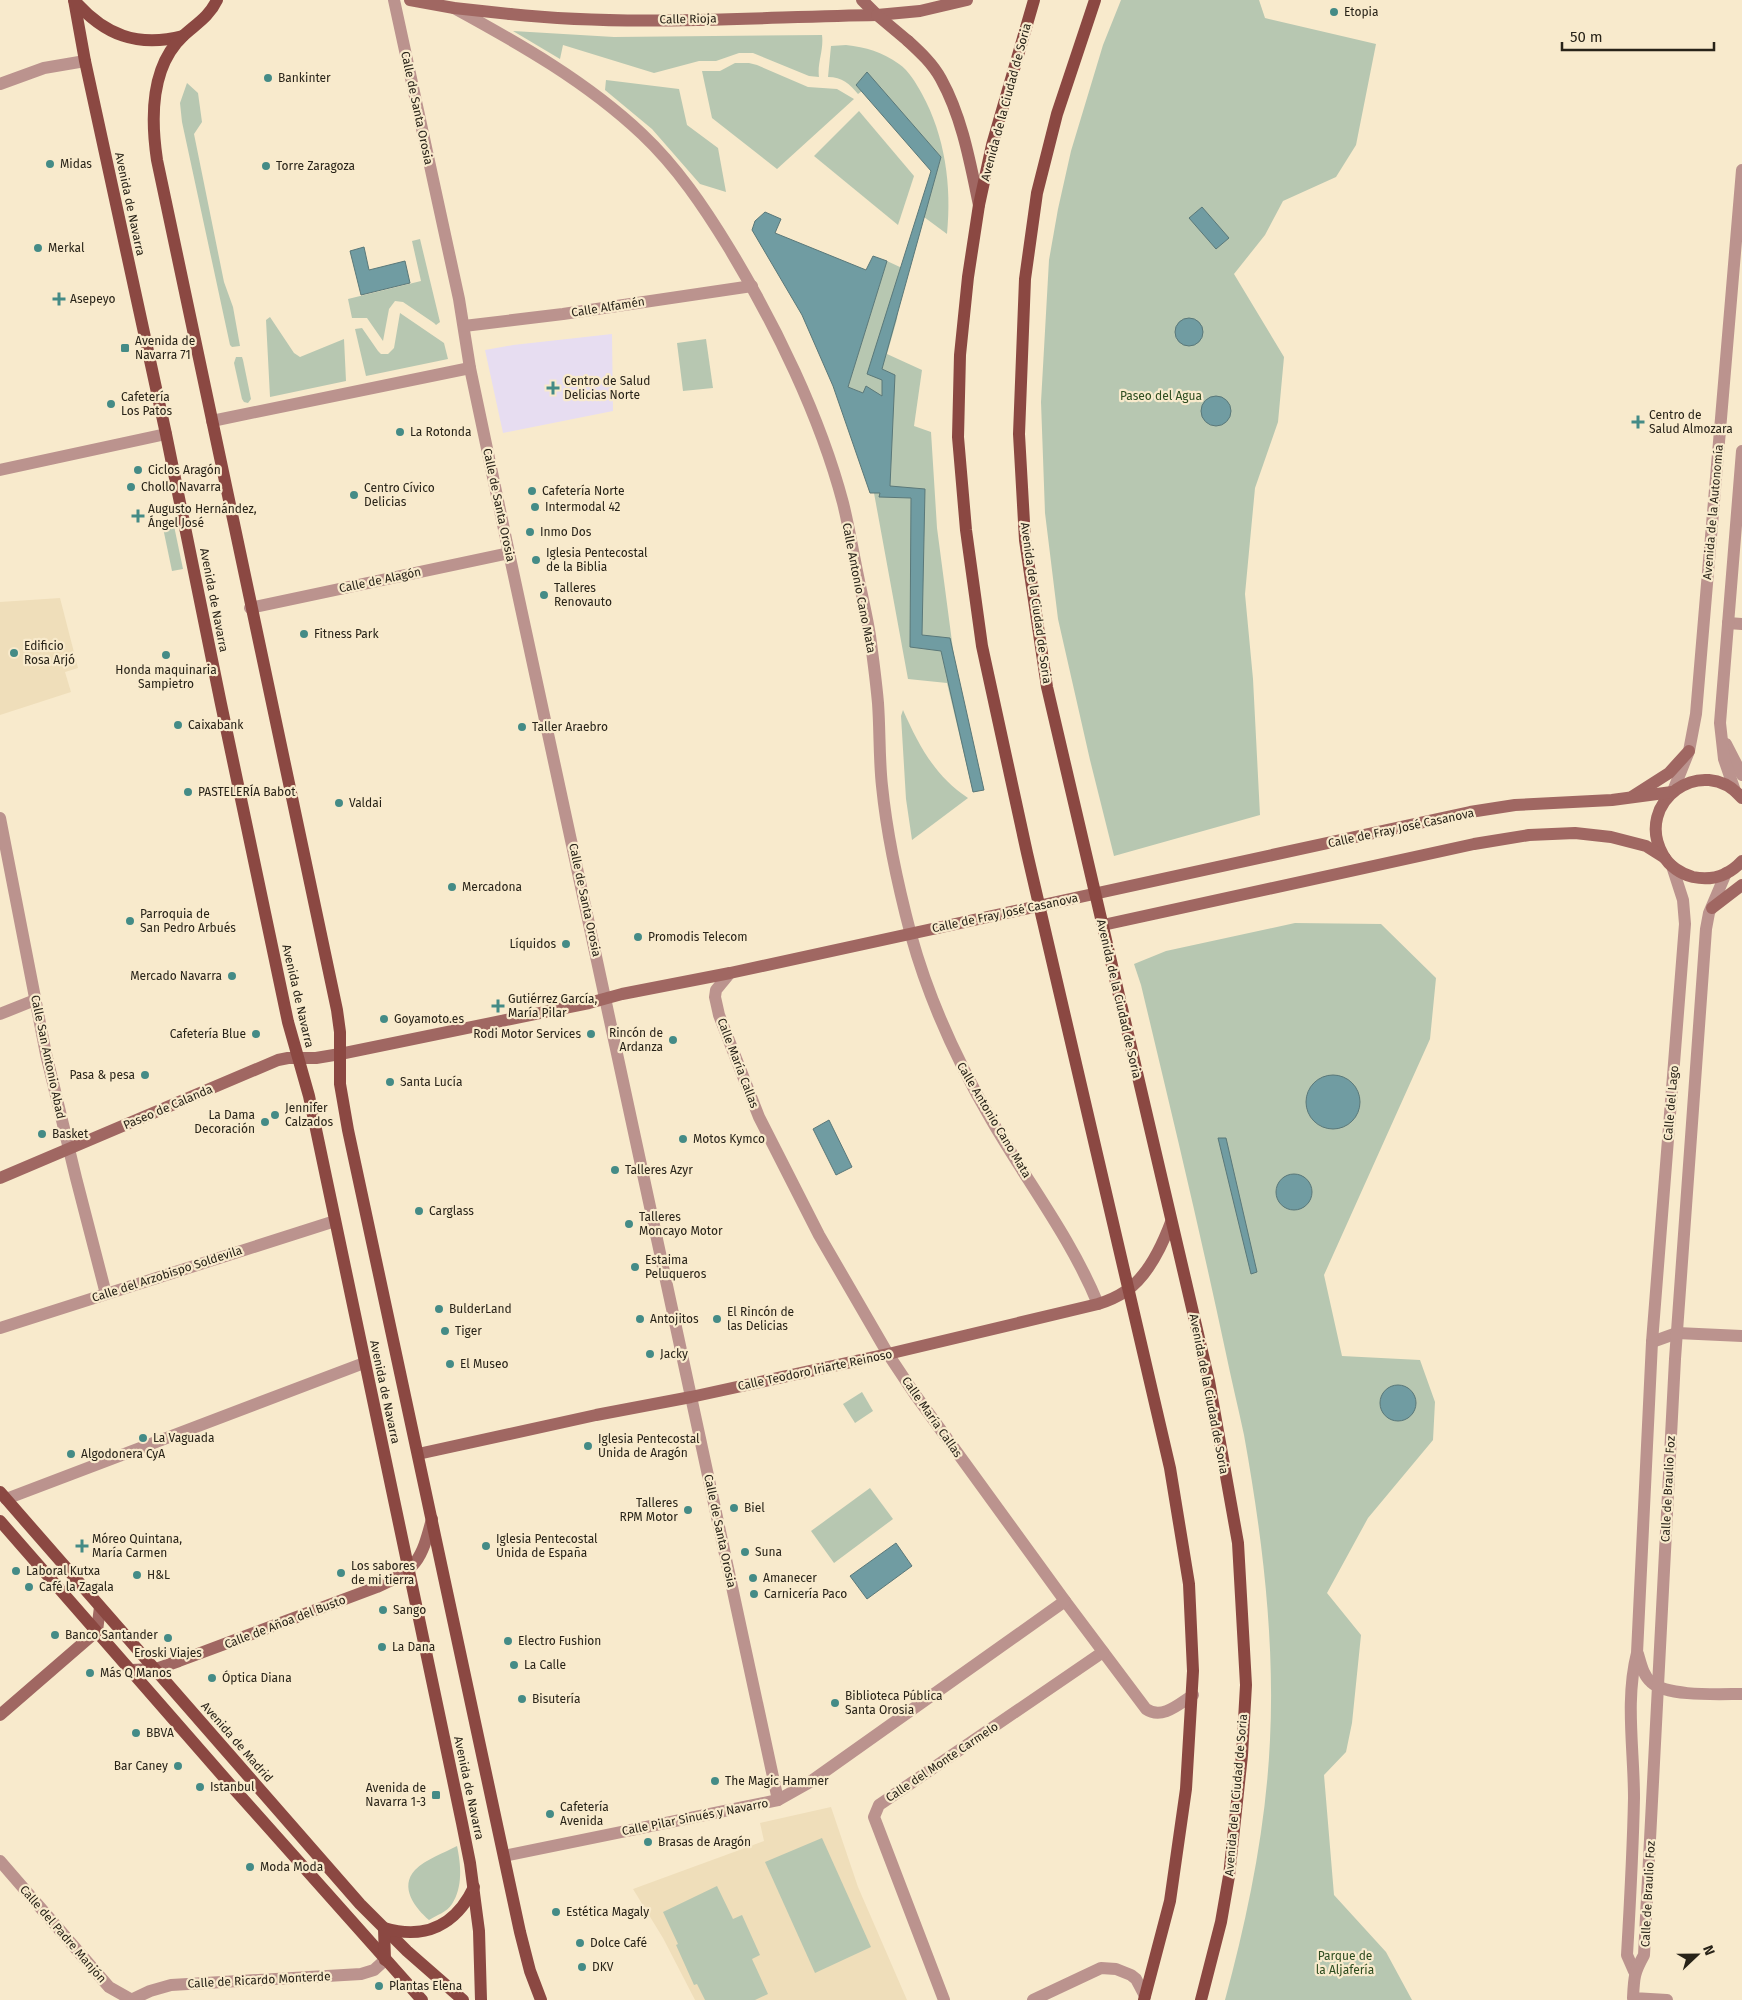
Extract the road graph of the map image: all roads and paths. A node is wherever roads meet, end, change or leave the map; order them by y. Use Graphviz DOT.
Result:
graph roads {
  1 [pos="74,0"];
  2 [pos="217,0"];
  3 [pos="394,0"];
  4 [pos="410,0"];
  5 [pos="862,0"];
  6 [pos="967,0"];
  7 [pos="1034,0"];
  8 [pos="1095,0"];
  9 [pos="454,8"];
  10 [pos="877,15"];
  11 [pos="183,36"];
  12 [pos="85,61"];
  13 [pos="0,84"];
  14 [pos="1742,170"];
  15 [pos="979,205"];
  16 [pos="752,286"];
  17 [pos="464,326"];
  18 [pos="470,368"];
  19 [pos="212,421"];
  20 [pos="166,434"];
  21 [pos="1742,451"];
  22 [pos="0,470"];
  23 [pos="509,553"];
  24 [pos="250,608"];
  25 [pos="1728,623"];
  26 [pos="1742,624"];
  27 [pos="1720,733"];
  28 [pos="1689,751"];
  29 [pos="1742,775"];
  30 [pos="1672,792"];
  31 [pos="1739,795"];
  32 [pos="1629,798"];
  33 [pos="0,818"];
  34 [pos="5,861"];
  35 [pos="1668,862"];
  36 [pos="1736,868"];
  37 [pos="1742,885"];
  38 [pos="1095,893"];
  39 [pos="1040,906"];
  40 [pos="1712,908"];
  41 [pos="1102,925"];
  42 [pos="911,934"];
  43 [pos="730,973"];
  44 [pos="606,998"];
  45 [pos="35,1000"];
  46 [pos="0,1014"];
  47 [pos="340,1054"];
  48 [pos="298,1058"];
  49 [pos="69,1150"];
  50 [pos="0,1178"];
  51 [pos="335,1221"];
  52 [pos="1171,1222"];
  53 [pos="1128,1290"];
  54 [pos="106,1294"];
  55 [pos="1098,1304"];
  56 [pos="0,1328"];
  57 [pos="1677,1333"];
  58 [pos="1742,1336"];
  59 [pos="1652,1342"];
  60 [pos="888,1354"];
  61 [pos="364,1363"];
  62 [pos="691,1397"];
  63 [pos="418,1454"];
  64 [pos="3,1496"];
  65 [pos="432,1519"];
  66 [pos="0,1521"];
  67 [pos="409,1570"];
  68 [pos="1065,1601"];
  69 [pos="100,1607"];
  70 [pos="97,1631"];
  71 [pos="1103,1652"];
  72 [pos="1637,1653"];
  73 [pos="156,1669"];
  74 [pos="131,1670"];
  75 [pos="1658,1687"];
  76 [pos="1742,1694"];
  77 [pos="1193,1695"];
  78 [pos="0,1714"];
  79 [pos="778,1800"];
  80 [pos="504,1856"];
  81 [pos="0,1861"];
  82 [pos="474,1887"];
  83 [pos="384,1928"];
  84 [pos="386,1960"];
  85 [pos="1634,1971"];
  86 [pos="1144,1998"];
  87 [pos="132,2000"];
  88 [pos="422,2000"];
  89 [pos="464,2000"];
  90 [pos="481,2000"];
  91 [pos="541,2000"];
  92 [pos="944,2000"];
  93 [pos="1033,2000"];
  94 [pos="1201,2000"];
  95 [pos="1668,2000"];
  1 -- 11 [label="main road, Avenida de Navarra"];
  1 -- 12 [label="main road, Avenida de Navarra"];
  2 -- 11 [label="main road, Avenida de Navarra"];
  3 -- 17 [label="street, Calle de Santa Orosia"];
  4 -- 9 [label="street, Calle Rioja"];
  5 -- 10 [label="street, Avenida de la Ciudad de Soria"];
  6 -- 10 [label="street, Calle Rioja, bridge"];
  7 -- 15 [label="main road, Avenida de la Ciudad de Soria"];
  8 -- 38 [label="main road, Avenida de la Ciudad de Soria"];
  9 -- 10 [label="street, Calle Rioja, bridge"];
  9 -- 16 [label="street, Calle Antonio Cano Mata"];
  10 -- 15 [label="street, Avenida de la Ciudad de Soria, bridge"];
  11 -- 19 [label="main road, Avenida de Navarra"];
  12 -- 13 [label="street"];
  12 -- 20 [label="main road, Avenida de Navarra"];
  14 -- 28 [label="street, Avenida de la Autonomía"];
  15 -- 39 [label="main road, Avenida de la Ciudad de Soria"];
  16 -- 17 [label="street, Calle Alfamén"];
  16 -- 42 [label="street, Calle Antonio Cano Mata"];
  17 -- 18 [label="street, Calle de Santa Orosia"];
  18 -- 19 [label="street"];
  18 -- 23 [label="street, Calle de Santa Orosia"];
  19 -- 24 [label="main road, Avenida de Navarra"];
  20 -- 22 [label="street"];
  20 -- 48 [label="main road, Avenida de Navarra"];
  21 -- 25 [label="street, Avenida de la Autonomía"];
  23 -- 24 [label="street, Calle de Alagón"];
  23 -- 44 [label="street, Calle de Santa Orosia"];
  24 -- 47 [label="main road, Avenida de Navarra"];
  25 -- 26 [label="street"];
  25 -- 27 [label="street, Avenida de la Autonomía"];
  27 -- 29 [label="street"];
  27 -- 31 [label="street, Avenida de la Autonomía"];
  28 -- 30 [label="street, Avenida de la Autonomía"];
  28 -- 32 [label="street"];
  30 -- 31 [label="street, Calle de Fray José Casanova"];
  30 -- 32 [label="street, Calle de Fray José Casanova"];
  30 -- 35 [label="street"];
  32 -- 38 [label="street, Calle de Fray José Casanova"];
  33 -- 34 [label="street, Calle San Antonio Abad"];
  34 -- 45 [label="street, Calle San Antonio Abad"];
  35 -- 36 [label="street"];
  35 -- 41 [label="street"];
  35 -- 59 [label="street, Calle del Lago"];
  36 -- 40 [label="street, Calle del Lago"];
  37 -- 40 [label="street"];
  38 -- 39 [label="street, Calle de Fray José Casanova"];
  38 -- 41 [label="main road, Avenida de la Ciudad de Soria"];
  39 -- 42 [label="street, Calle de Fray José Casanova"];
  39 -- 53 [label="main road, Avenida de la Ciudad de Soria"];
  40 -- 57 [label="street, Calle del Lago"];
  41 -- 52 [label="main road, Avenida de la Ciudad de Soria"];
  42 -- 43 [label="street, Calle de Fray José Casanova"];
  42 -- 55 [label="street, Calle Antonio Cano Mata"];
  43 -- 44 [label="street, Calle de Fray José Casanova"];
  43 -- 60 [label="street, Calle María Callas"];
  44 -- 47 [label="street, Calle de Fray José Casanova"];
  44 -- 62 [label="street, Calle de Santa Orosia"];
  45 -- 46 [label="street"];
  45 -- 49 [label="street, Calle San Antonio Abad"];
  47 -- 48 [label="street, Paseo de Calanda"];
  47 -- 63 [label="main road, Avenida de Navarra"];
  48 -- 49 [label="street, Paseo de Calanda"];
  48 -- 51 [label="main road, Avenida de Navarra"];
  49 -- 50 [label="street, Paseo de Calanda"];
  49 -- 54 [label="street, Calle San Antonio Abad"];
  51 -- 54 [label="street, Calle del Arzobispo Soldevila"];
  51 -- 61 [label="main road, Avenida de Navarra"];
  52 -- 53 [label="street, Calle Teodoro Iriarte Reinoso"];
  52 -- 94 [label="main road, Avenida de la Ciudad de Soria"];
  53 -- 55 [label="street, Calle Teodoro Iriarte Reinoso"];
  53 -- 77 [label="main road, Avenida de la Ciudad de Soria"];
  54 -- 56 [label="street, Calle del Arzobispo Soldevila"];
  55 -- 60 [label="street, Calle Teodoro Iriarte Reinoso"];
  57 -- 58 [label="street"];
  57 -- 59 [label="street"];
  57 -- 75 [label="street, Calle de Braulio Foz"];
  59 -- 72 [label="street, Calle de Braulio Foz"];
  60 -- 62 [label="street, Calle Teodoro Iriarte Reinoso"];
  60 -- 68 [label="street, Calle María Callas"];
  61 -- 64 [label="street"];
  61 -- 67 [label="main road, Avenida de Navarra"];
  62 -- 63 [label="street, Calle Teodoro Iriarte Reinoso"];
  62 -- 79 [label="street, Calle de Santa Orosia"];
  63 -- 65 [label="main road, Avenida de Navarra"];
  64 -- 69 [label="main road, Avenida de Madrid"];
  65 -- 67 [label="street, Calle de Añoa del Busto"];
  65 -- 80 [label="main road, Avenida de Navarra"];
  66 -- 70 [label="main road"];
  67 -- 73 [label="street, Calle de Añoa del Busto"];
  67 -- 82 [label="main road, Avenida de Navarra"];
  68 -- 71 [label="street, Calle María Callas"];
  68 -- 79 [label="street, Calle Pilar Sinués y Navarro"];
  69 -- 70 [label="street"];
  69 -- 73 [label="main road, Avenida de Madrid"];
  70 -- 74 [label="main road"];
  70 -- 78 [label="street"];
  71 -- 77 [label="street, Calle María Callas"];
  71 -- 92 [label="street, Calle del Monte Carmelo"];
  72 -- 75 [label="street"];
  72 -- 85 [label="street, Calle de Braulio Foz"];
  73 -- 74 [label="street, Calle de Añoa del Busto"];
  73 -- 83 [label="main road, Avenida de Madrid"];
  74 -- 84 [label="main road"];
  75 -- 76 [label="street"];
  75 -- 85 [label="street, Calle de Braulio Foz"];
  77 -- 86 [label="main road, Avenida de la Ciudad de Soria"];
  79 -- 80 [label="street, Calle Pilar Sinués y Navarro"];
  80 -- 91 [label="main road, Avenida de Navarra"];
  81 -- 87 [label="street, Calle del Padre Manjón"];
  82 -- 83 [label="main road"];
  82 -- 90 [label="main road, Avenida de Navarra"];
  83 -- 84 [label="main road"];
  83 -- 89 [label="main road, Avenida de Madrid"];
  84 -- 87 [label="street, Calle de Ricardo Monterde"];
  84 -- 88 [label="main road"];
  85 -- 95 [label="street"];
  86 -- 93 [label="street"];
}
